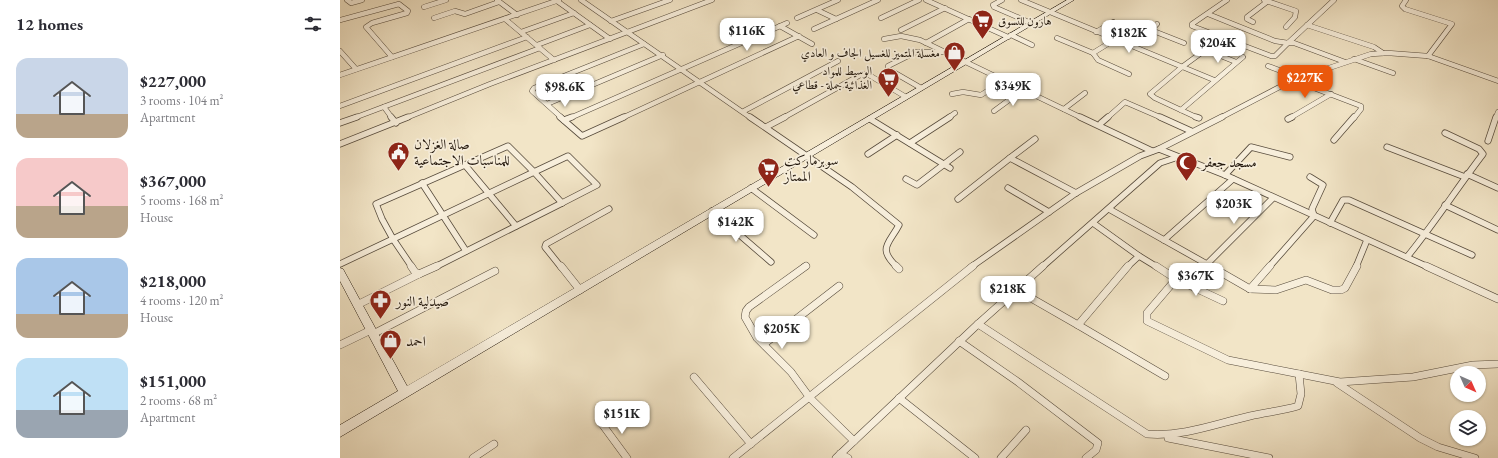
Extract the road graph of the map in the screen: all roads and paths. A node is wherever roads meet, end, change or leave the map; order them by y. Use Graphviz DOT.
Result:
graph roads {
  1 [pos="347,0"];
  2 [pos="362,0"];
  3 [pos="446,0"];
  4 [pos="542,0"];
  5 [pos="558,0"];
  6 [pos="581,0"];
  7 [pos="670,0"];
  8 [pos="712,0"];
  9 [pos="838,0"];
  10 [pos="878,0"];
  11 [pos="919,0"];
  12 [pos="926,0"];
  13 [pos="1002,0"];
  14 [pos="1021,0"];
  15 [pos="1071,0"];
  16 [pos="1227,0"];
  17 [pos="1334,0"];
  18 [pos="1406,0"];
  19 [pos="498,1"];
  20 [pos="1266,1"];
  21 [pos="548,4"];
  22 [pos="424,7"];
  23 [pos="945,8"];
  24 [pos="817,10"];
  25 [pos="574,13"];
  26 [pos="1050,13"];
  27 [pos="1208,14"];
  28 [pos="517,15"];
  29 [pos="434,18"];
  30 [pos="797,18"];
  31 [pos="880,18"];
  32 [pos="505,19"];
  33 [pos="836,19"];
  34 [pos="969,19"];
  35 [pos="340,20"];
  36 [pos="611,21"];
  37 [pos="1113,22"];
  38 [pos="1253,22"];
  39 [pos="787,23"];
  40 [pos="1031,23"];
  41 [pos="1156,24"];
  42 [pos="1306,24"];
  43 [pos="590,25"];
  44 [pos="780,26"];
  45 [pos="1286,27"];
  46 [pos="814,29"];
  47 [pos="900,30"];
  48 [pos="1151,30"];
  49 [pos="521,32"];
  50 [pos="627,32"];
  51 [pos="1096,32"];
  52 [pos="799,36"];
  53 [pos="1009,36"];
  54 [pos="527,37"];
  55 [pos="1057,38"];
  56 [pos="610,39"];
  57 [pos="884,39"];
  58 [pos="1114,40"];
  59 [pos="926,43"];
  60 [pos="1288,43"];
  61 [pos="644,44"];
  62 [pos="812,44"];
  63 [pos="1184,44"];
  64 [pos="1032,45"];
  65 [pos="1128,45"];
  66 [pos="1212,45"];
  67 [pos="538,46"];
  68 [pos="1206,50"];
  69 [pos="340,51"];
  70 [pos="947,52"];
  71 [pos="1093,53"];
  72 [pos="1383,53"];
  73 [pos="663,55"];
  74 [pos="1242,56"];
  75 [pos="1428,56"];
  76 [pos="392,57"];
  77 [pos="1354,59"];
  78 [pos="554,60"];
  79 [pos="838,61"];
  80 [pos="966,62"];
  81 [pos="1236,62"];
  82 [pos="1345,62"];
  83 [pos="1268,66"];
  84 [pos="1182,67"];
  85 [pos="682,68"];
  86 [pos="356,69"];
  87 [pos="1393,73"];
  88 [pos="1129,74"];
  89 [pos="340,75"];
  90 [pos="1300,78"];
  91 [pos="1005,80"];
  92 [pos="1214,80"];
  93 [pos="1293,80"];
  94 [pos="702,82"];
  95 [pos="1498,82"];
  96 [pos="921,88"];
  97 [pos="1024,89"];
  98 [pos="1085,93"];
  99 [pos="952,94"];
  100 [pos="1331,94"];
  101 [pos="906,98"];
  102 [pos="547,104"];
  103 [pos="340,106"];
  104 [pos="384,107"];
  105 [pos="1064,109"];
  106 [pos="1181,110"];
  107 [pos="744,111"];
  108 [pos="994,111"];
  109 [pos="1498,112"];
  110 [pos="955,113"];
  111 [pos="1199,118"];
  112 [pos="870,119"];
  113 [pos="1288,119"];
  114 [pos="564,120"];
  115 [pos="340,123"];
  116 [pos="396,123"];
  117 [pos="1101,123"];
  118 [pos="766,126"];
  119 [pos="1191,131"];
  120 [pos="1445,133"];
  121 [pos="897,135"];
  122 [pos="1035,139"];
  123 [pos="1334,140"];
  124 [pos="1488,141"];
  125 [pos="910,143"];
  126 [pos="340,144"];
  127 [pos="1387,147"];
  128 [pos="1155,150"];
  129 [pos="960,152"];
  130 [pos="868,154"];
  131 [pos="807,156"];
  132 [pos="1178,157"];
  133 [pos="1010,158"];
  134 [pos="1290,158"];
  135 [pos="945,164"];
  136 [pos="465,165"];
  137 [pos="950,168"];
  138 [pos="534,172"];
  139 [pos="1225,176"];
  140 [pos="1466,176"];
  141 [pos="1310,177"];
  142 [pos="906,179"];
  143 [pos="1233,179"];
  144 [pos="422,183"];
  145 [pos="751,188"];
  146 [pos="1008,188"];
  147 [pos="1498,188"];
  148 [pos="489,193"];
  149 [pos="1076,193"];
  150 [pos="1273,198"];
  151 [pos="958,199"];
  152 [pos="562,203"];
  153 [pos="1445,205"];
  154 [pos="609,209"];
  155 [pos="1109,209"];
  156 [pos="712,211"];
  157 [pos="1049,212"];
  158 [pos="443,215"];
  159 [pos="1314,216"];
  160 [pos="1092,223"];
  161 [pos="1330,223"];
  162 [pos="516,226"];
  163 [pos="1498,230"];
  164 [pos="1426,233"];
  165 [pos="814,235"];
  166 [pos="394,238"];
  167 [pos="1164,240"];
  168 [pos="1367,240"];
  169 [pos="466,251"];
  170 [pos="1472,255"];
  171 [pos="1139,256"];
  172 [pos="1407,257"];
  173 [pos="771,262"];
  174 [pos="340,264"];
  175 [pos="1207,264"];
  176 [pos="806,266"];
  177 [pos="899,269"];
  178 [pos="495,271"];
  179 [pos="340,272"];
  180 [pos="419,274"];
  181 [pos="1176,279"];
  182 [pos="839,286"];
  183 [pos="1250,289"];
  184 [pos="580,290"];
  185 [pos="1017,290"];
  186 [pos="1498,299"];
  187 [pos="1223,301"];
  188 [pos="358,305"];
  189 [pos="978,324"];
  190 [pos="1078,325"];
  191 [pos="372,332"];
  192 [pos="959,342"];
  193 [pos="764,344"];
  194 [pos="340,345"];
  195 [pos="1498,364"];
  196 [pos="1299,374"];
  197 [pos="1165,376"];
  198 [pos="694,377"];
  199 [pos="1336,382"];
  200 [pos="405,393"];
  201 [pos="810,398"];
  202 [pos="899,398"];
  203 [pos="602,424"];
  204 [pos="1026,430"];
  205 [pos="340,431"];
  206 [pos="1147,434"];
  207 [pos="854,441"];
  208 [pos="494,444"];
  209 [pos="751,444"];
  210 [pos="838,456"];
  211 [pos="473,458"];
  212 [pos="627,458"];
  213 [pos="734,458"];
  214 [pos="848,458"];
  215 [pos="975,458"];
  216 [pos="1001,458"];
  217 [pos="1086,458"];
  218 [pos="1269,458"];
  219 [pos="1475,458"];
  1 -- 2 [label="street"];
  3 -- 22 [label="street"];
  4 -- 21 [label="street"];
  5 -- 21 [label="street"];
  5 -- 25 [label="street"];
  6 -- 36 [label="street"];
  7 -- 36 [label="street"];
  8 -- 50 [label="street"];
  9 -- 24 [label="street"];
  10 -- 33 [label="street"];
  11 -- 31 [label="street"];
  12 -- 23 [label="street"];
  13 -- 40 [label="street"];
  14 -- 26 [label="street"];
  15 -- 26 [label="street"];
  16 -- 27 [label="street"];
  17 -- 42 [label="street"];
  18 -- 75 [label="street"];
  19 -- 28 [label="street"];
  19 -- 29 [label="street"];
  20 -- 38 [label="street"];
  20 -- 45 [label="street"];
  21 -- 28 [label="street"];
  23 -- 34 [label="street"];
  23 -- 47 [label="street"];
  24 -- 30 [label="street"];
  24 -- 33 [label="street"];
  25 -- 43 [label="street"];
  25 -- 49 [label="street"];
  26 -- 40 [label="street"];
  26 -- 51 [label="street"];
  27 -- 60 [label="street"];
  27 -- 60 [label="street"];
  28 -- 32 [label="street"];
  32 -- 49 [label="street"];
  32 -- 76 [label="street"];
  33 -- 46 [label="street"];
  34 -- 53 [label="street"];
  34 -- 59 [label="street"];
  35 -- 76 [label="street"];
  36 -- 50 [label="street"];
  37 -- 51 [label="street"];
  39 -- 44 [label="street"];
  40 -- 53 [label="street"];
  41 -- 48 [label="street"];
  42 -- 60 [label="street"];
  42 -- 72 [label="street"];
  43 -- 56 [label="street"];
  43 -- 67 [label="street"];
  44 -- 52 [label="street"];
  44 -- 85 [label="street"];
  48 -- 63 [label="street"];
  48 -- 65 [label="street"];
  49 -- 54 [label="street"];
  50 -- 56 [label="street"];
  50 -- 61 [label="street"];
  51 -- 58 [label="street"];
  52 -- 62 [label="street"];
  52 -- 94 [label="street"];
  53 -- 64 [label="street"];
  53 -- 80 [label="street"];
  54 -- 67 [label="street"];
  54 -- 103 [label="street"];
  55 -- 71 [label="street"];
  56 -- 78 [label="street"];
  57 -- 59 [label="street"];
  58 -- 65 [label="street"];
  58 -- 71 [label="street"];
  59 -- 70 [label="street"];
  60 -- 82 [label="street"];
  61 -- 73 [label="street"];
  61 -- 102 [label="street"];
  65 -- 84 [label="street"];
  66 -- 68 [label="street"];
  67 -- 78 [label="street"];
  67 -- 104 [label="street"];
  68 -- 81 [label="street"];
  68 -- 84 [label="street"];
  69 -- 86 [label="street"];
  70 -- 80 [label="street"];
  70 -- 96 [label="street"];
  71 -- 88 [label="street"];
  72 -- 75 [label="street"];
  72 -- 77 [label="street"];
  73 -- 85 [label="street"];
  73 -- 102 [label="street"];
  74 -- 81 [label="street"];
  75 -- 95 [label="street"];
  76 -- 86 [label="street"];
  77 -- 82 [label="street"];
  77 -- 87 [label="street"];
  78 -- 116 [label="street"];
  79 -- 107 [label="street"];
  80 -- 91 [label="street"];
  80 -- 96 [label="street"];
  81 -- 92 [label="street"];
  82 -- 90 [label="street"];
  83 -- 90 [label="street"];
  84 -- 92 [label="street"];
  84 -- 106 [label="street"];
  85 -- 94 [label="street"];
  85 -- 114 [label="street"];
  86 -- 89 [label="street"];
  90 -- 93 [label="street"];
  91 -- 97 [label="street"];
  91 -- 99 [label="street"];
  92 -- 106 [label="street"];
  93 -- 100 [label="street"];
  93 -- 119 [label="street"];
  94 -- 107 [label="street"];
  94 -- 114 [label="street"];
  96 -- 101 [label="street"];
  97 -- 105 [label="street"];
  97 -- 108 [label="street"];
  98 -- 105 [label="street"];
  100 -- 113 [label="street"];
  100 -- 123 [label="street"];
  101 -- 112 [label="street"];
  101 -- 118 [label="street"];
  102 -- 114 [label="street"];
  104 -- 115 [label="street"];
  104 -- 116 [label="street"];
  105 -- 128 [label="street"];
  106 -- 111 [label="street"];
  107 -- 118 [label="street"];
  109 -- 124 [label="street"];
  110 -- 125 [label="street"];
  112 -- 121 [label="street"];
  112 -- 131 [label="street"];
  116 -- 126 [label="street"];
  117 -- 119 [label="street"];
  118 -- 131 [label="street"];
  119 -- 128 [label="street"];
  120 -- 140 [label="street"];
  121 -- 125 [label="street"];
  121 -- 130 [label="street"];
  122 -- 133 [label="street"];
  125 -- 135 [label="street"];
  127 -- 140 [label="street"];
  128 -- 132 [label="street"];
  128 -- 149 [label="street"];
  129 -- 135 [label="street"];
  131 -- 145 [label="street"];
  131 -- 177 [label="street"];
  132 -- 139 [label="street"];
  132 -- 155 [label="street"];
  133 -- 149 [label="street"];
  133 -- 151 [label="street"];
  134 -- 139 [label="street"];
  135 -- 137 [label="street"];
  135 -- 142 [label="street"];
  136 -- 138 [label="street"];
  136 -- 144 [label="street"];
  136 -- 148 [label="street"];
  138 -- 148 [label="street"];
  138 -- 152 [label="street"];
  138 -- 152 [label="street"];
  139 -- 143 [label="street"];
  140 -- 147 [label="street"];
  140 -- 153 [label="street"];
  141 -- 159 [label="street"];
  143 -- 150 [label="street"];
  143 -- 167 [label="street"];
  144 -- 158 [label="street"];
  144 -- 166 [label="street"];
  145 -- 156 [label="street"];
  145 -- 165 [label="street"];
  146 -- 157 [label="street"];
  148 -- 158 [label="street"];
  148 -- 162 [label="street"];
  149 -- 157 [label="street"];
  150 -- 159 [label="street"];
  150 -- 175 [label="street"];
  152 -- 162 [label="street"];
  153 -- 163 [label="street"];
  153 -- 164 [label="street"];
  154 -- 184 [label="street"];
  155 -- 160 [label="street"];
  155 -- 167 [label="street"];
  156 -- 173 [label="street"];
  156 -- 184 [label="street"];
  157 -- 201 [label="street"];
  158 -- 166 [label="street"];
  158 -- 169 [label="street"];
  159 -- 161 [label="street"];
  159 -- 183 [label="street"];
  160 -- 171 [label="street"];
  160 -- 185 [label="street"];
  161 -- 164 [label="street"];
  161 -- 168 [label="street"];
  162 -- 169 [label="street"];
  164 -- 170 [label="street"];
  164 -- 172 [label="street"];
  166 -- 174 [label="street"];
  166 -- 180 [label="street"];
  167 -- 175 [label="street"];
  168 -- 172 [label="street"];
  168 -- 183 [label="street"];
  169 -- 180 [label="street"];
  171 -- 181 [label="street"];
  171 -- 190 [label="street"];
  172 -- 186 [label="street"];
  175 -- 183 [label="street"];
  176 -- 193 [label="street"];
  178 -- 191 [label="street"];
  179 -- 188 [label="street"];
  180 -- 188 [label="street"];
  181 -- 187 [label="street"];
  181 -- 196 [label="street"];
  182 -- 193 [label="street"];
  184 -- 200 [label="street"];
  185 -- 189 [label="street"];
  185 -- 190 [label="street"];
  188 -- 191 [label="street"];
  189 -- 192 [label="street"];
  189 -- 206 [label="street"];
  190 -- 197 [label="street"];
  191 -- 194 [label="street"];
  191 -- 200 [label="street"];
  192 -- 202 [label="street"];
  192 -- 217 [label="street"];
  193 -- 201 [label="street"];
  195 -- 199 [label="street"];
  196 -- 199 [label="street"];
  196 -- 206 [label="street"];
  198 -- 209 [label="street"];
  199 -- 219 [label="street"];
  200 -- 205 [label="street"];
  201 -- 207 [label="street"];
  201 -- 209 [label="street"];
  202 -- 207 [label="street"];
  202 -- 215 [label="street"];
  203 -- 212 [label="street"];
  204 -- 216 [label="street"];
  206 -- 218 [label="street"];
  207 -- 210 [label="street"];
  208 -- 211 [label="street"];
  209 -- 213 [label="street"];
  210 -- 214 [label="street"];
}
